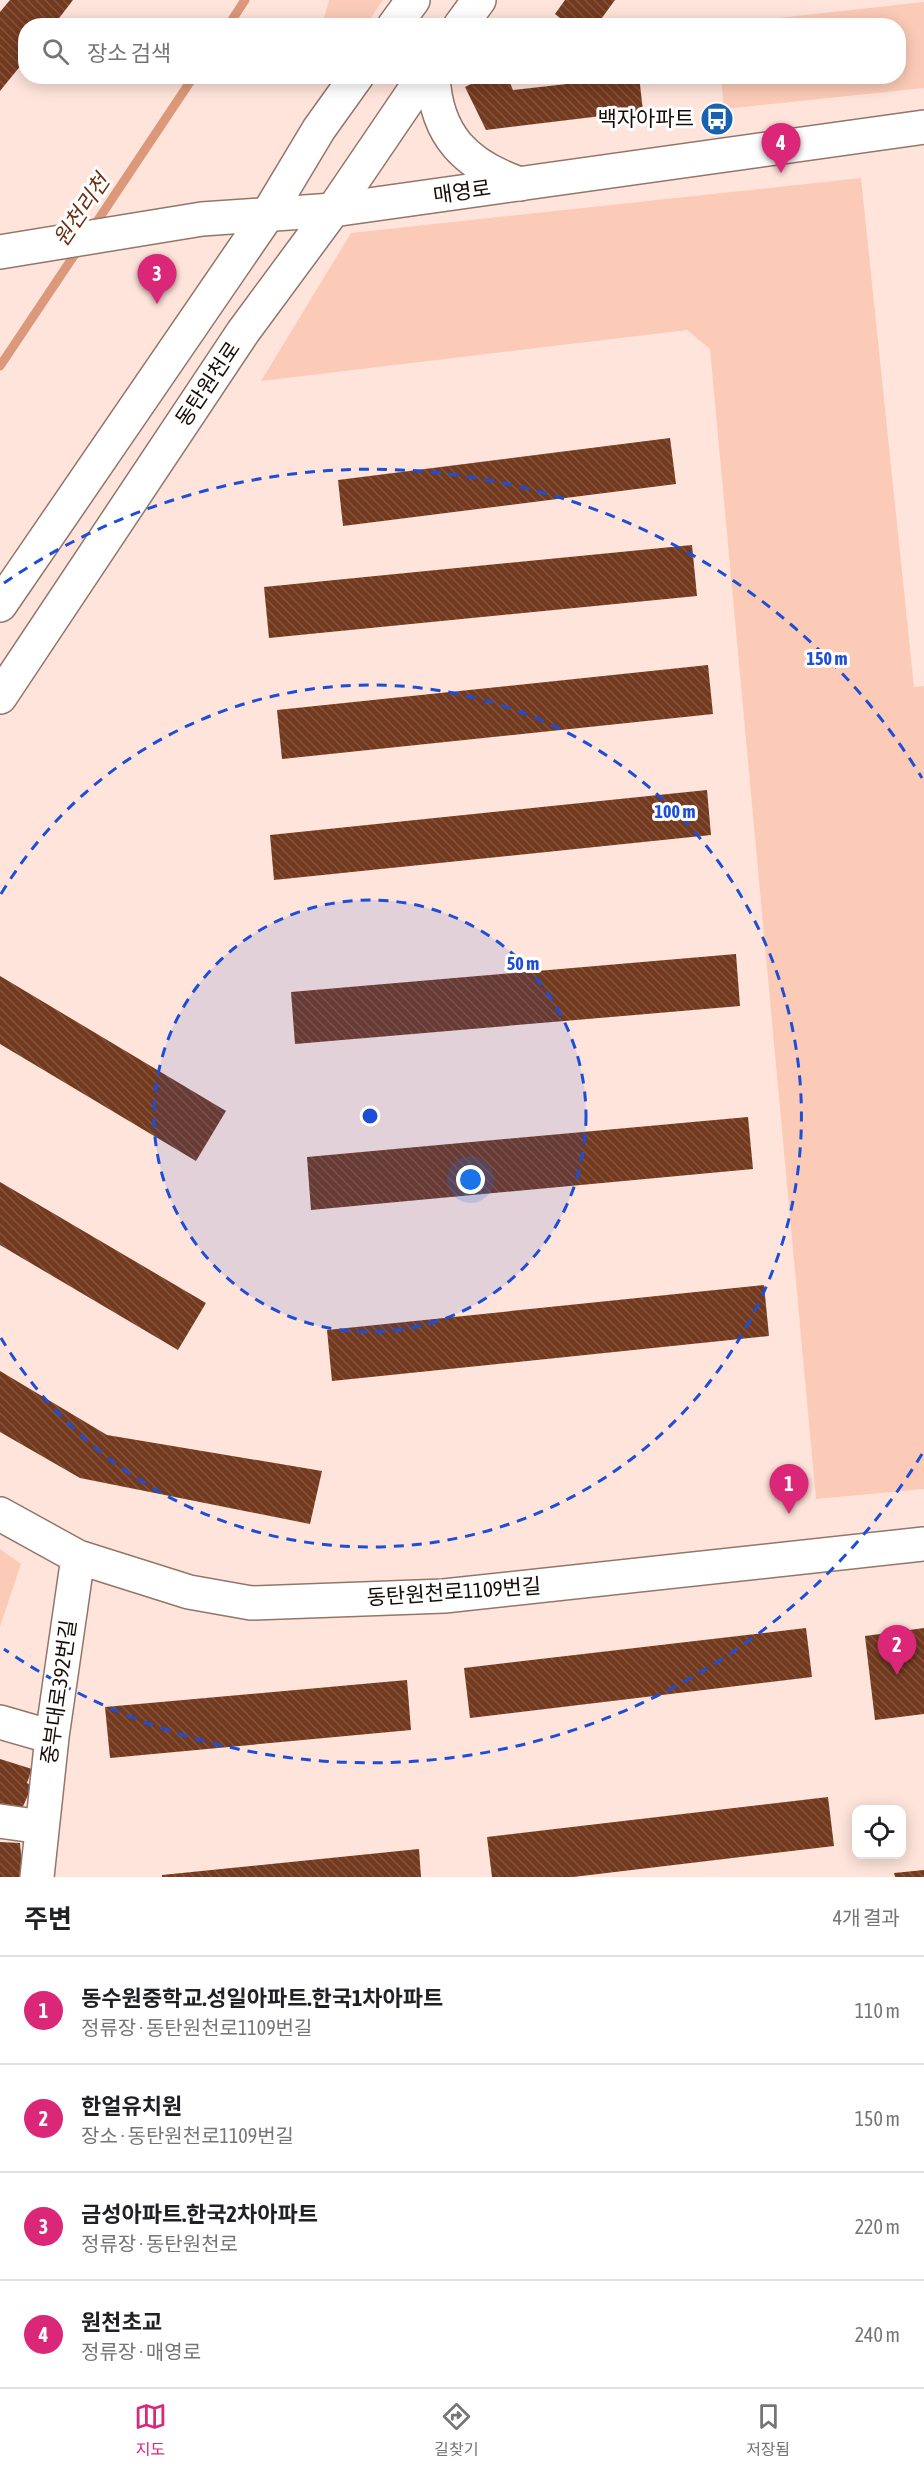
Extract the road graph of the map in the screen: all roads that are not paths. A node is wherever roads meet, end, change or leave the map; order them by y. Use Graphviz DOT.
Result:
graph roads {
  1 [pos="412,0"];
  2 [pos="479,0"];
  3 [pos="400,18"];
  4 [pos="466,18"];
  5 [pos="351,84"];
  6 [pos="419,84"];
  7 [pos="433,84"];
  8 [pos="924,127"];
  9 [pos="520,184"];
  10 [pos="333,210"];
  11 [pos="268,214"];
  12 [pos="0,252"];
  13 [pos="0,606"];
  14 [pos="0,697"];
  15 [pos="0,1514"];
  16 [pos="924,1544"];
  17 [pos="78,1557"];
  18 [pos="0,1722"];
  19 [pos="52,1737"];
  20 [pos="0,1821"];
  21 [pos="42,1827"];
  22 [pos="37,1877"];
  1 -- 3 [label="street"];
  2 -- 4 [label="street"];
  5 -- 11 [label="street"];
  6 -- 10 [label="street, 동탄원천로"];
  7 -- 9 [label="street"];
  8 -- 9 [label="street, 매영로"];
  9 -- 10 [label="street, 매영로"];
  10 -- 11 [label="street, 매영로"];
  10 -- 14 [label="street, 동탄원천로"];
  11 -- 12 [label="street, 매영로"];
  11 -- 13 [label="street"];
  15 -- 17 [label="street, 동탄원천로1109번길"];
  16 -- 17 [label="street, 동탄원천로1109번길"];
  17 -- 19 [label="street, 중부대로392번길"];
  18 -- 19 [label="street"];
  19 -- 21 [label="street, 중부대로392번길"];
  20 -- 21 [label="street"];
  21 -- 22 [label="street, 중부대로392번길"];
}
